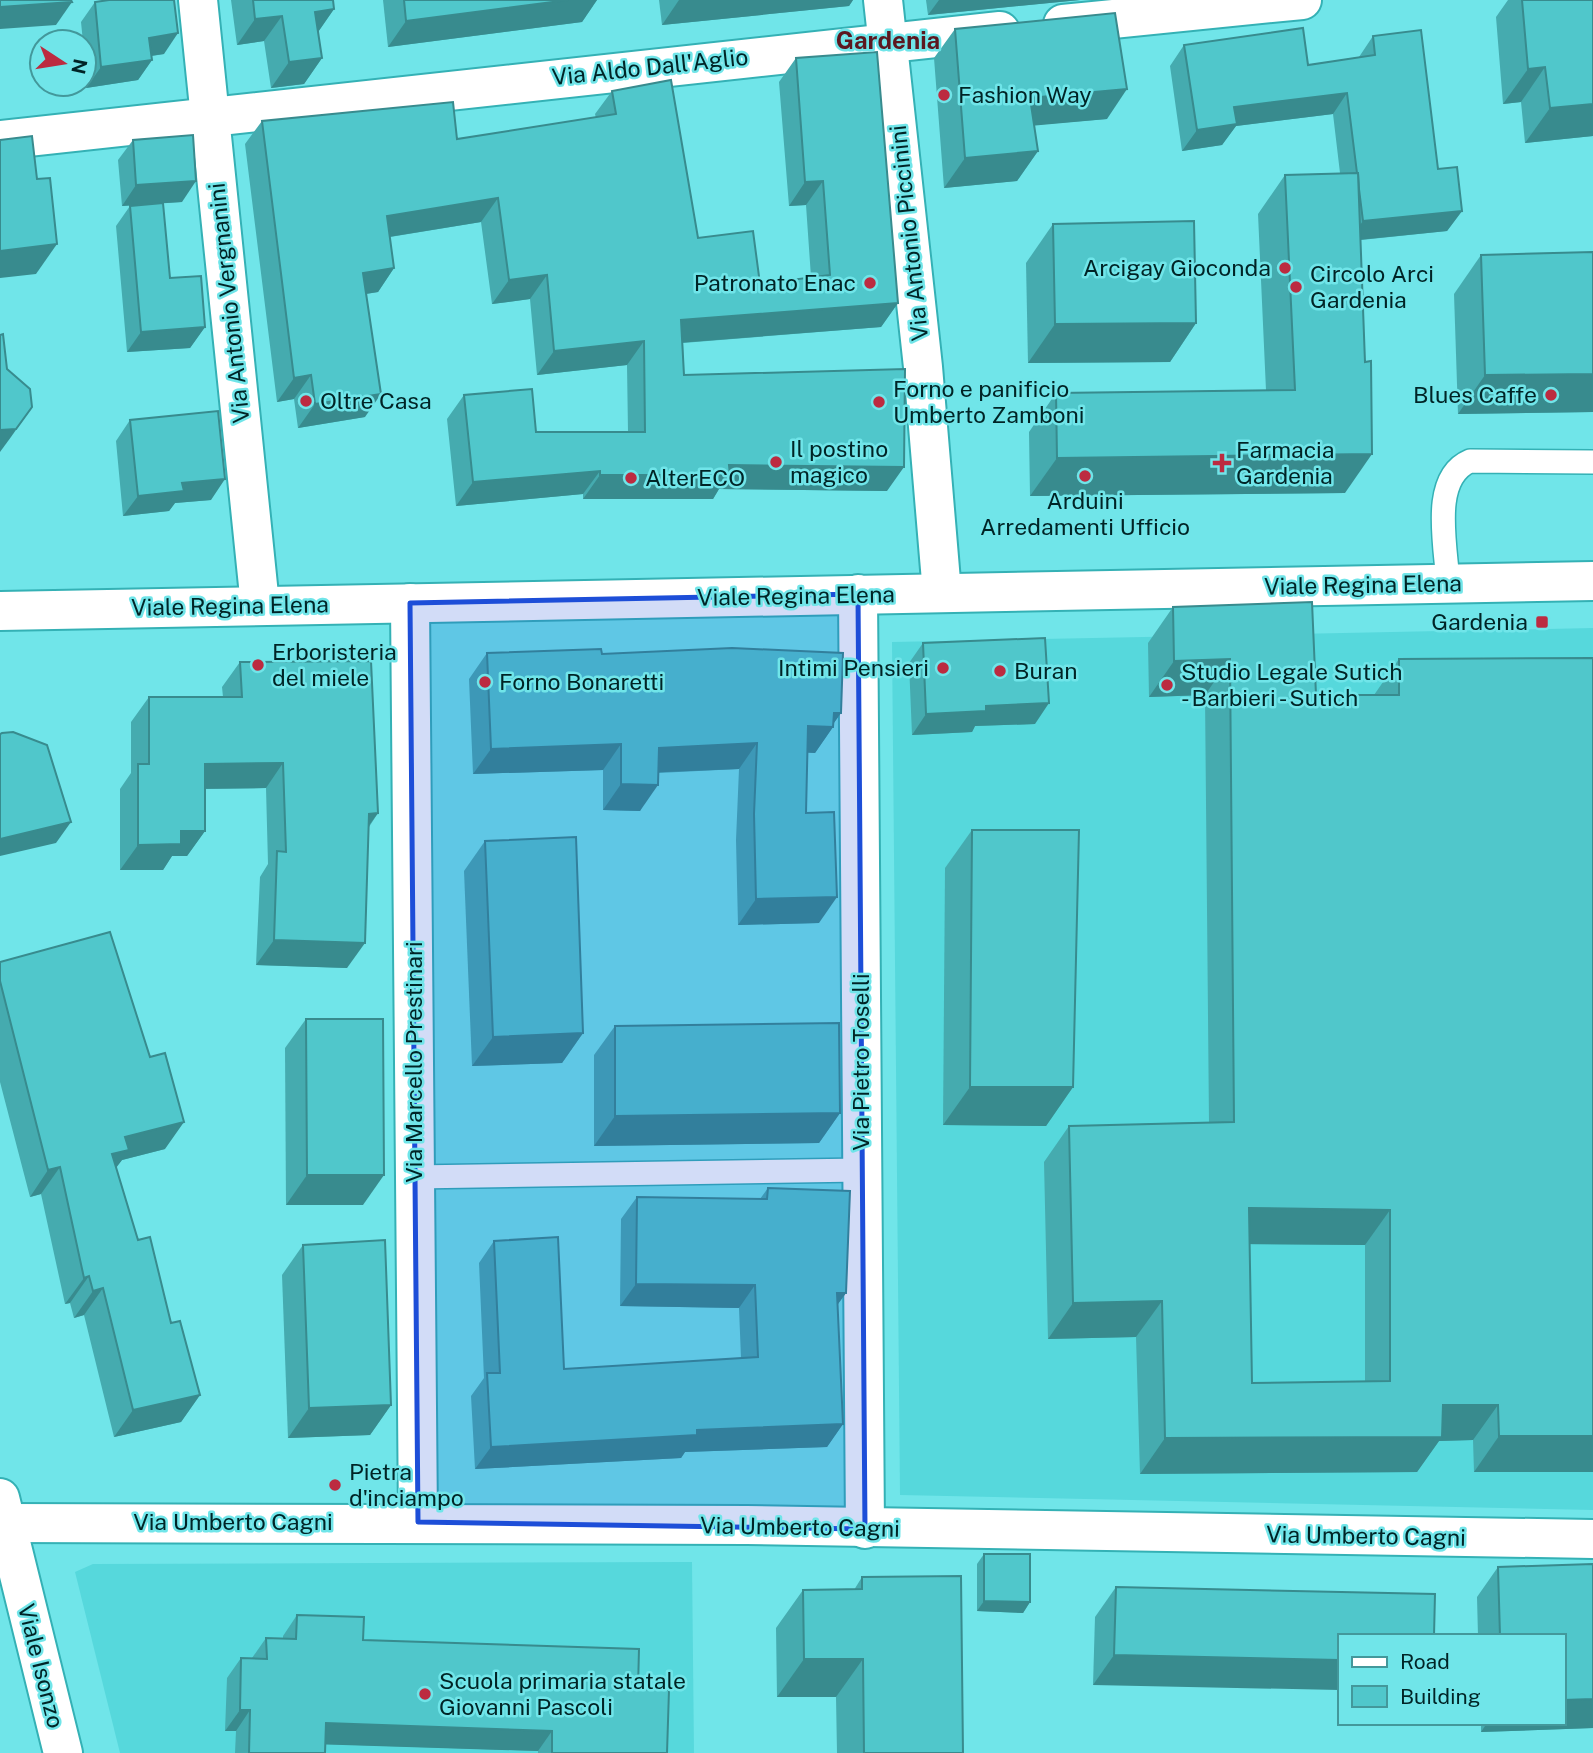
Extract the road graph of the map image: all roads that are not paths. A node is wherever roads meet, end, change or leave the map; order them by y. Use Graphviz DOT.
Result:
graph roads {
  1 [pos="198,0"];
  2 [pos="883,0"];
  3 [pos="1301,0"];
  4 [pos="888,41"];
  5 [pos="209,115"];
  6 [pos="0,140"];
  7 [pos="1593,462"];
  8 [pos="1593,581"];
  9 [pos="1447,583"];
  10 [pos="942,593"];
  11 [pos="858,594"];
  12 [pos="410,603"];
  13 [pos="260,606"];
  14 [pos="0,611"];
  15 [pos="862,1170"];
  16 [pos="414,1177"];
  17 [pos="3,1510"];
  18 [pos="418,1522"];
  19 [pos="865,1529"];
  20 [pos="1593,1539"];
  21 [pos="63,1753"];
  1 -- 5 [label="street, Via Antonio Vergnanini"];
  2 -- 4 [label="street, Via Antonio Piccinini"];
  3 -- 4 [label="street, Via Aldo Dall'Aglio"];
  4 -- 5 [label="street, Via Aldo Dall'Aglio"];
  4 -- 10 [label="street, Via Antonio Piccinini"];
  5 -- 6 [label="street, Via Aldo Dall'Aglio"];
  5 -- 13 [label="street, Via Antonio Vergnanini"];
  7 -- 9 [label="lane"];
  8 -- 9 [label="street, Viale Regina Elena"];
  9 -- 10 [label="street, Viale Regina Elena"];
  10 -- 11 [label="street, Viale Regina Elena"];
  11 -- 12 [label="street, Viale Regina Elena"];
  11 -- 15 [label="street, Via Pietro Toselli"];
  12 -- 13 [label="street, Viale Regina Elena"];
  12 -- 16 [label="street, Via Marcello Prestinari"];
  13 -- 14 [label="street, Viale Regina Elena"];
  15 -- 16 [label="lane"];
  15 -- 19 [label="street, Via Pietro Toselli"];
  16 -- 18 [label="street, Via Marcello Prestinari"];
  17 -- 18 [label="street, Via Umberto Cagni"];
  17 -- 21 [label="street, Viale Isonzo"];
  18 -- 19 [label="street, Via Umberto Cagni"];
  19 -- 20 [label="street, Via Umberto Cagni"];
}
